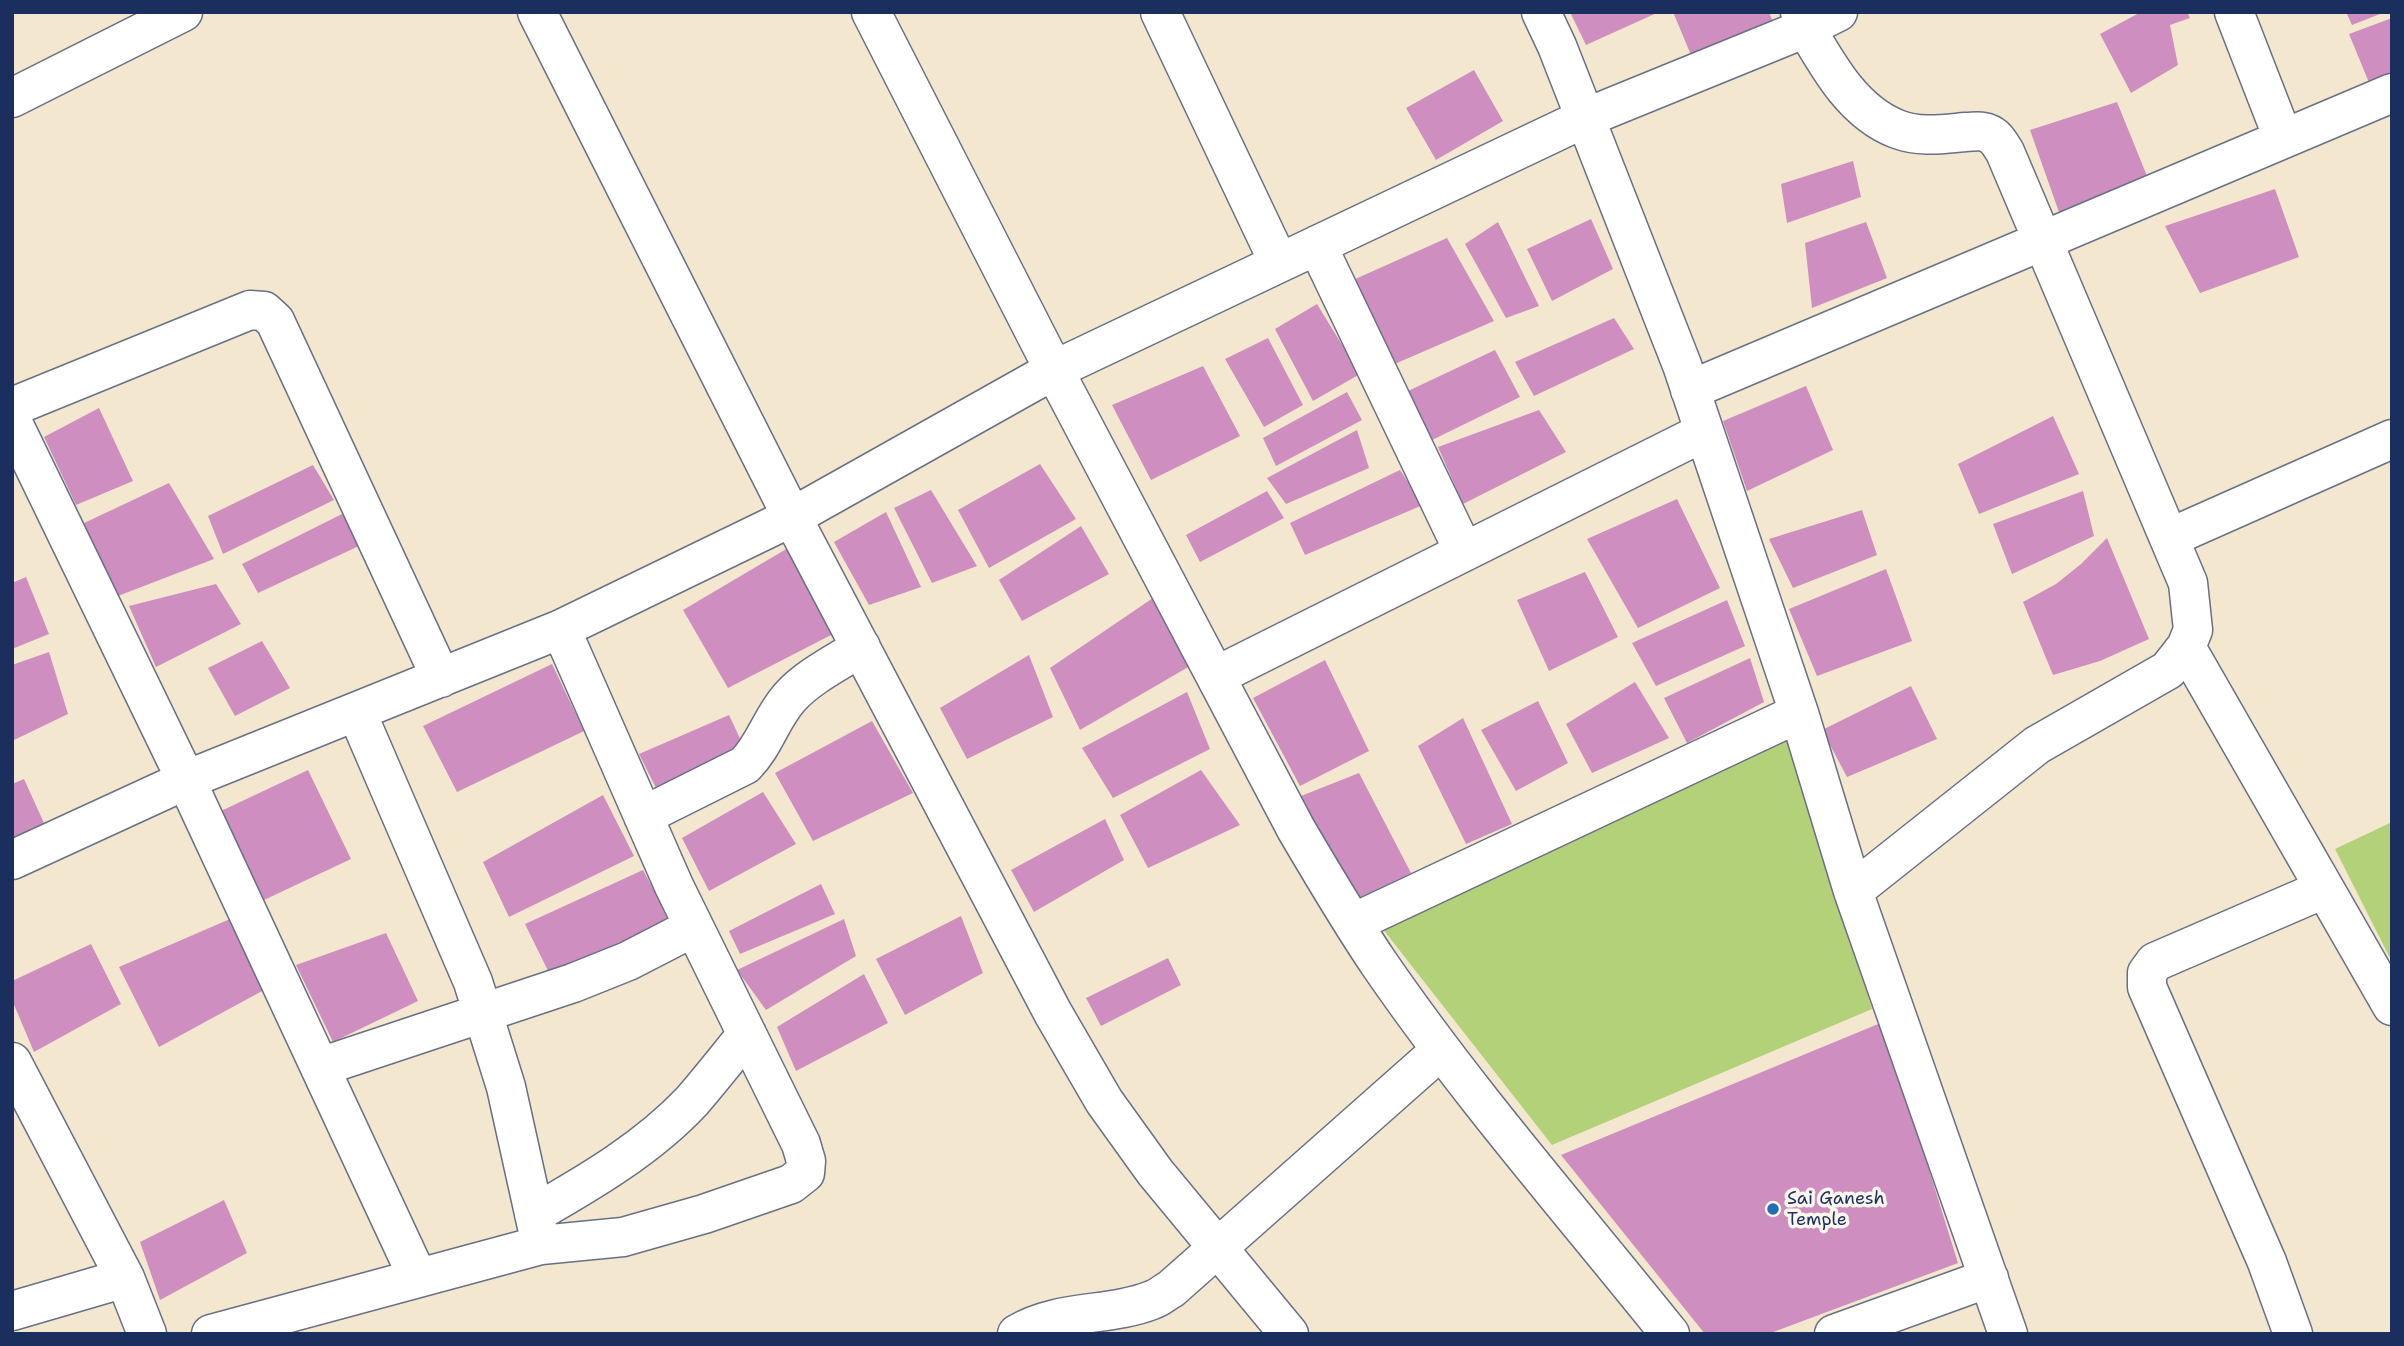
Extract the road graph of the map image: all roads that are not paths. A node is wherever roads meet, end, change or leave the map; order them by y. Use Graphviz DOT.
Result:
graph roads {
  1 [pos="183,12"];
  2 [pos="537,12"];
  3 [pos="871,12"];
  4 [pos="1160,12"];
  5 [pos="1541,12"];
  6 [pos="2234,12"];
  7 [pos="1814,17"];
  8 [pos="2392,93"];
  9 [pos="12,98"];
  10 [pos="1585,118"];
  11 [pos="2283,138"];
  12 [pos="2044,241"];
  13 [pos="1317,245"];
  14 [pos="1279,263"];
  15 [pos="1054,370"];
  16 [pos="1690,390"];
  17 [pos="12,407"];
  18 [pos="12,421"];
  19 [pos="1704,432"];
  20 [pos="2392,439"];
  21 [pos="792,517"];
  22 [pos="2169,538"];
  23 [pos="1464,552"];
  24 [pos="561,629"];
  25 [pos="861,647"];
  26 [pos="2186,647"];
  27 [pos="1216,676"];
  28 [pos="441,678"];
  29 [pos="357,713"];
  30 [pos="1799,713"];
  31 [pos="186,780"];
  32 [pos="643,816"];
  33 [pos="12,860"];
  34 [pos="2324,889"];
  35 [pos="1853,891"];
  36 [pos="1353,923"];
  37 [pos="694,927"];
  38 [pos="2392,1006"];
  39 [pos="483,1013"];
  40 [pos="747,1034"];
  41 [pos="1441,1050"];
  42 [pos="12,1062"];
  43 [pos="320,1067"];
  44 [pos="538,1229"];
  45 [pos="1218,1248"];
  46 [pos="125,1278"];
  47 [pos="418,1278"];
  48 [pos="1989,1278"];
  49 [pos="12,1311"];
  50 [pos="147,1334"];
  51 [pos="211,1334"];
  52 [pos="1017,1334"];
  53 [pos="1289,1334"];
  54 [pos="1670,1334"];
  55 [pos="1833,1334"];
  56 [pos="2008,1334"];
  57 [pos="2293,1334"];
  1 -- 9 [label="street"];
  2 -- 21 [label="street"];
  3 -- 15 [label="street"];
  4 -- 14 [label="street"];
  5 -- 10 [label="street"];
  6 -- 11 [label="street"];
  7 -- 10 [label="street"];
  7 -- 12 [label="street"];
  8 -- 11 [label="street"];
  10 -- 13 [label="street"];
  10 -- 16 [label="street"];
  11 -- 12 [label="street"];
  12 -- 16 [label="street"];
  12 -- 22 [label="street"];
  13 -- 14 [label="street"];
  13 -- 23 [label="street"];
  14 -- 15 [label="street"];
  15 -- 21 [label="street"];
  15 -- 27 [label="street"];
  16 -- 19 [label="street"];
  17 -- 28 [label="street"];
  18 -- 31 [label="street"];
  19 -- 23 [label="street"];
  19 -- 30 [label="street"];
  20 -- 22 [label="street"];
  21 -- 24 [label="street"];
  21 -- 25 [label="street"];
  22 -- 26 [label="street"];
  23 -- 27 [label="street"];
  24 -- 28 [label="street"];
  24 -- 32 [label="street"];
  25 -- 32 [label="street"];
  25 -- 45 [label="street"];
  26 -- 34 [label="street"];
  26 -- 35 [label="street"];
  27 -- 36 [label="street"];
  28 -- 29 [label="street"];
  29 -- 31 [label="street"];
  29 -- 39 [label="street"];
  30 -- 35 [label="street"];
  30 -- 36 [label="street"];
  31 -- 33 [label="street"];
  31 -- 43 [label="street"];
  32 -- 37 [label="street"];
  34 -- 38 [label="street"];
  34 -- 57 [label="street"];
  35 -- 48 [label="street"];
  36 -- 41 [label="street"];
  37 -- 39 [label="street"];
  37 -- 40 [label="street"];
  39 -- 43 [label="street"];
  39 -- 44 [label="street"];
  40 -- 44 [label="street"];
  40 -- 44 [label="street"];
  41 -- 45 [label="street"];
  41 -- 54 [label="street"];
  42 -- 46 [label="street"];
  43 -- 47 [label="street"];
  44 -- 47 [label="street"];
  45 -- 52 [label="street"];
  45 -- 53 [label="street"];
  46 -- 49 [label="street"];
  46 -- 50 [label="street"];
  47 -- 51 [label="street"];
  48 -- 55 [label="street"];
  48 -- 56 [label="street"];
}
